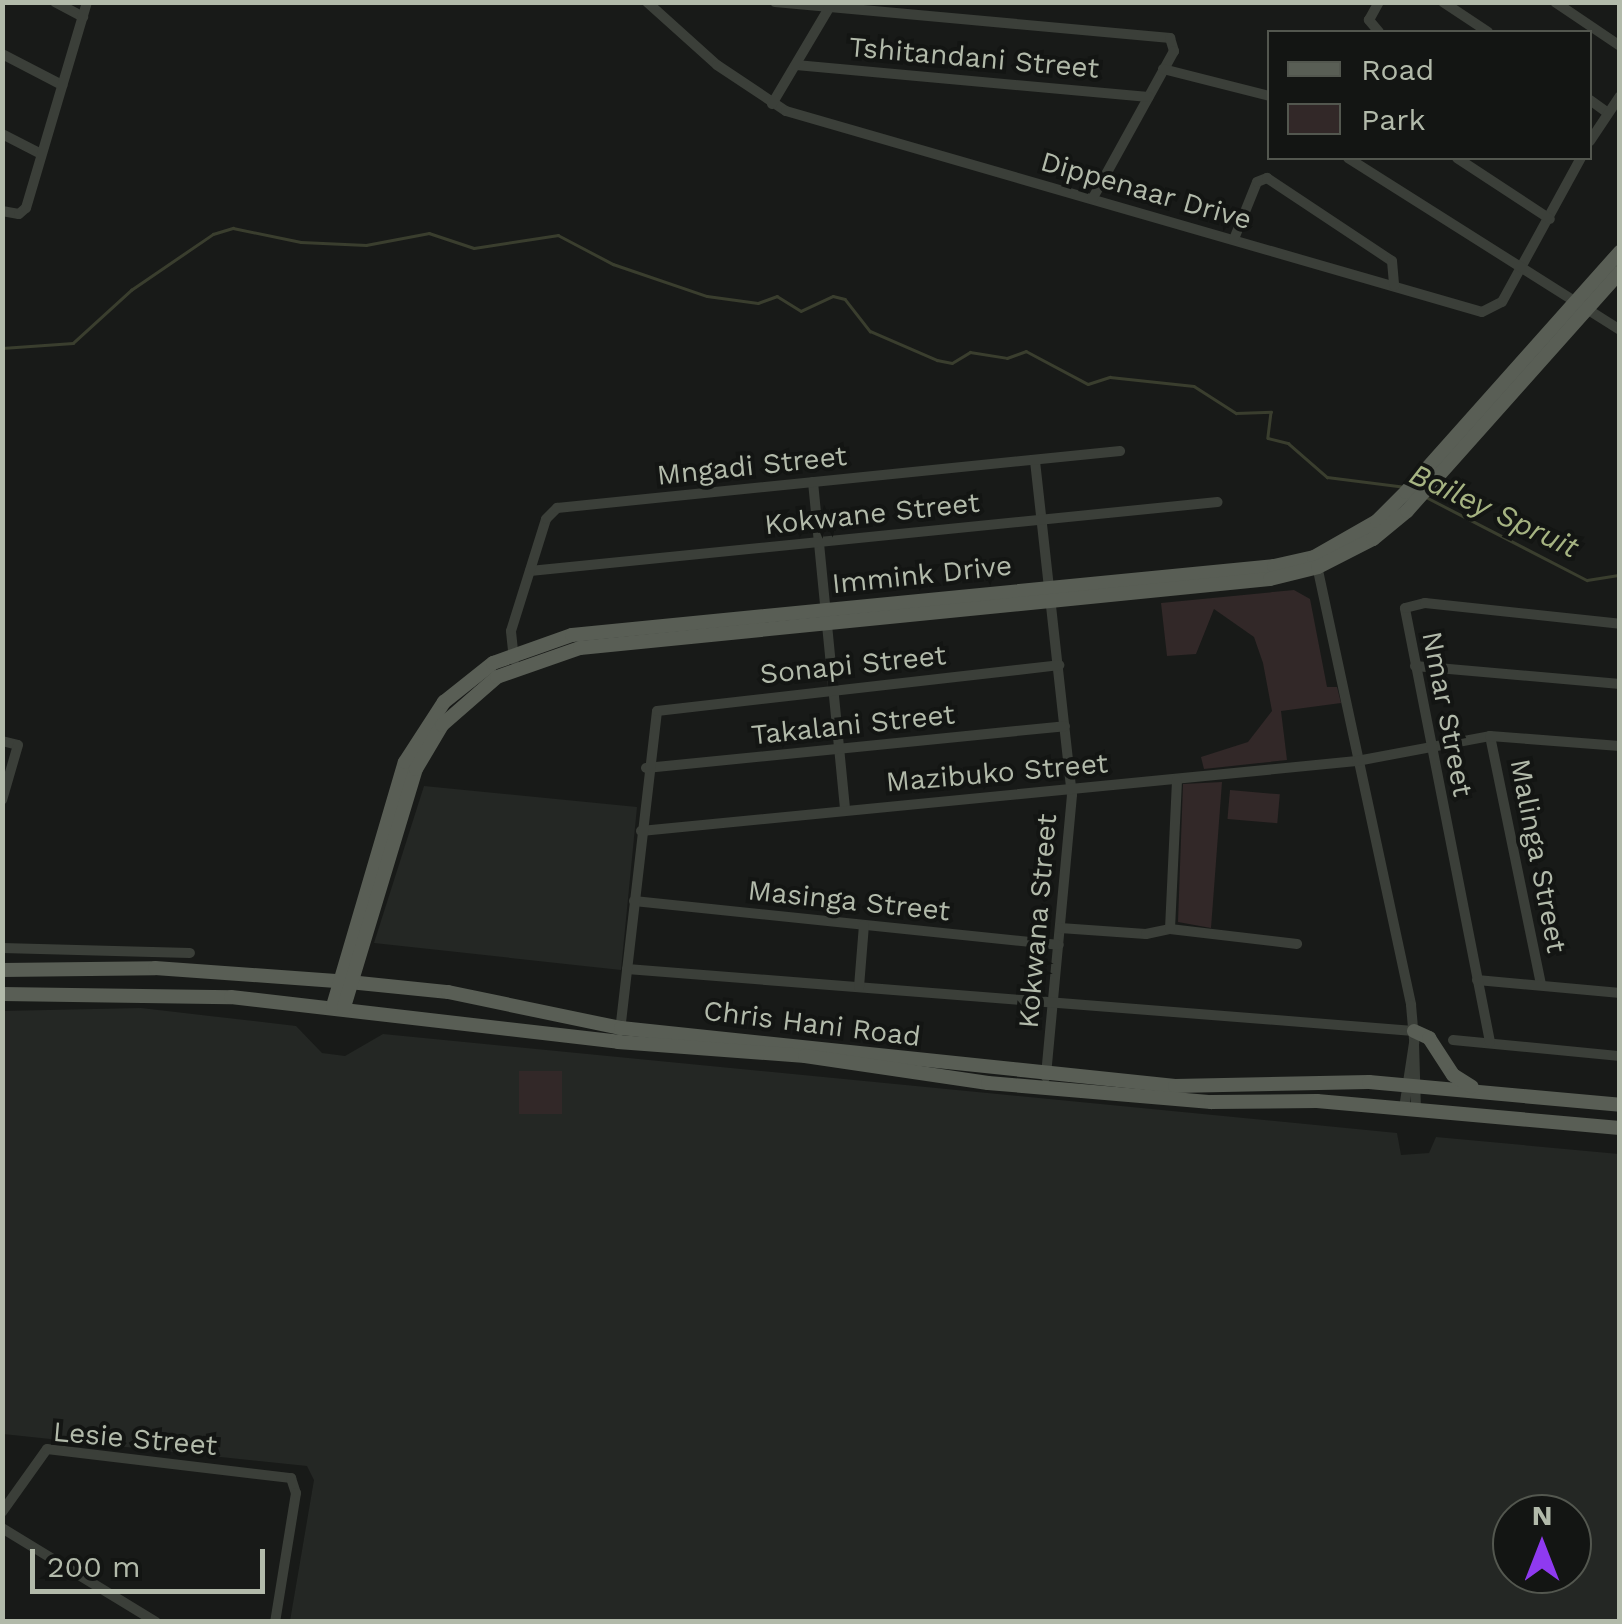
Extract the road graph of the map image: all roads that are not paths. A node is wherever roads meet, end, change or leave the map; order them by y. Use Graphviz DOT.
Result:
graph roads {
  1 [pos="56,2"];
  2 [pos="87,2"];
  3 [pos="647,2"];
  4 [pos="775,2"];
  5 [pos="1380,2"];
  6 [pos="1443,2"];
  7 [pos="1555,2"];
  8 [pos="832,5"];
  9 [pos="82,16"];
  10 [pos="1377,30"];
  11 [pos="1485,30"];
  12 [pos="1620,46"];
  13 [pos="2,54"];
  14 [pos="796,64"];
  15 [pos="1164,70"];
  16 [pos="62,85"];
  17 [pos="1267,95"];
  18 [pos="1149,96"];
  19 [pos="1620,96"];
  20 [pos="1592,101"];
  21 [pos="772,104"];
  22 [pos="1605,111"];
  23 [pos="2,134"];
  24 [pos="1592,138"];
  25 [pos="41,154"];
  26 [pos="1351,160"];
  27 [pos="1460,160"];
  28 [pos="1579,161"];
  29 [pos="1093,198"];
  30 [pos="2,210"];
  31 [pos="1550,219"];
  32 [pos="1234,240"];
  33 [pos="1620,252"];
  34 [pos="1520,272"];
  35 [pos="1620,272"];
  36 [pos="1394,286"];
  37 [pos="1586,303"];
  38 [pos="1620,330"];
  39 [pos="1120,451"];
  40 [pos="1035,460"];
  41 [pos="813,482"];
  42 [pos="1414,494"];
  43 [pos="1218,502"];
  44 [pos="1043,519"];
  45 [pos="819,542"];
  46 [pos="1316,562"];
  47 [pos="530,571"];
  48 [pos="1051,594"];
  49 [pos="826,617"];
  50 [pos="1620,624"];
  51 [pos="513,660"];
  52 [pos="1059,665"];
  53 [pos="1414,666"];
  54 [pos="1620,684"];
  55 [pos="834,690"];
  56 [pos="1065,726"];
  57 [pos="1490,736"];
  58 [pos="2,741"];
  59 [pos="1430,746"];
  60 [pos="1620,746"];
  61 [pos="840,750"];
  62 [pos="1358,760"];
  63 [pos="646,768"];
  64 [pos="1177,779"];
  65 [pos="1072,788"];
  66 [pos="2,800"];
  67 [pos="845,810"];
  68 [pos="641,831"];
  69 [pos="634,901"];
  70 [pos="864,925"];
  71 [pos="1060,928"];
  72 [pos="1170,929"];
  73 [pos="1297,944"];
  74 [pos="1059,945"];
  75 [pos="2,948"];
  76 [pos="353,948"];
  77 [pos="190,953"];
  78 [pos="627,968"];
  79 [pos="2,970"];
  80 [pos="300,978"];
  81 [pos="1478,980"];
  82 [pos="343,982"];
  83 [pos="1541,984"];
  84 [pos="386,986"];
  85 [pos="859,987"];
  86 [pos="1620,993"];
  87 [pos="2,994"];
  88 [pos="1053,1004"];
  89 [pos="338,1007"];
  90 [pos="620,1035"];
  91 [pos="1414,1037"];
  92 [pos="1453,1040"];
  93 [pos="1490,1042"];
  94 [pos="1620,1056"];
  95 [pos="1046,1080"];
  96 [pos="1412,1086"];
  97 [pos="1482,1092"];
  98 [pos="1620,1105"];
  99 [pos="1410,1109"];
  100 [pos="1620,1128"];
  101 [pos="2,1512"];
  102 [pos="2,1528"];
  103 [pos="156,1622"];
  104 [pos="274,1622"];
  1 -- 9 [label="street"];
  2 -- 9 [label="street"];
  3 -- 21 [label="street, Dippenaar Drive"];
  4 -- 8 [label="street"];
  5 -- 10 [label="street"];
  6 -- 11 [label="street"];
  7 -- 12 [label="street"];
  8 -- 14 [label="street"];
  8 -- 15 [label="street"];
  9 -- 16 [label="street"];
  13 -- 16 [label="street"];
  14 -- 18 [label="street, Tshitandani Street"];
  14 -- 21 [label="street"];
  15 -- 17 [label="street"];
  15 -- 18 [label="street"];
  16 -- 25 [label="street"];
  18 -- 29 [label="street"];
  19 -- 22 [label="street"];
  20 -- 22 [label="street"];
  21 -- 29 [label="street, Dippenaar Drive"];
  22 -- 24 [label="street"];
  23 -- 25 [label="street"];
  25 -- 30 [label="street"];
  26 -- 34 [label="street"];
  27 -- 31 [label="street"];
  28 -- 31 [label="street, Dippenaar Drive"];
  29 -- 32 [label="street, Dippenaar Drive"];
  31 -- 34 [label="street, Dippenaar Drive"];
  32 -- 36 [label="street, Dippenaar Drive"];
  32 -- 36 [label="street"];
  33 -- 37 [label="main road, Immink Drive"];
  34 -- 36 [label="street, Dippenaar Drive"];
  34 -- 37 [label="street"];
  35 -- 37 [label="main road, Immink Drive"];
  37 -- 38 [label="street"];
  37 -- 42 [label="main road, Immink Drive"];
  37 -- 42 [label="main road, Immink Drive"];
  39 -- 40 [label="street, Mngadi Street"];
  40 -- 41 [label="street, Mngadi Street"];
  40 -- 44 [label="street, Kokwana Street"];
  41 -- 45 [label="street"];
  41 -- 47 [label="street, Mngadi Street"];
  42 -- 46 [label="main road, Immink Drive"];
  43 -- 44 [label="street, Kokwane Street"];
  44 -- 45 [label="street, Kokwane Street"];
  44 -- 48 [label="street, Kokwana Street"];
  45 -- 47 [label="street, Kokwane Street"];
  45 -- 49 [label="street"];
  46 -- 48 [label="main road, Immink Drive"];
  46 -- 62 [label="street"];
  47 -- 51 [label="street, Mngadi Street"];
  48 -- 49 [label="main road, Immink Drive"];
  48 -- 52 [label="street, Kokwana Street"];
  49 -- 51 [label="main road, Immink Drive"];
  49 -- 55 [label="street"];
  50 -- 53 [label="street, Nmar Street"];
  51 -- 76 [label="main road, Immink Drive"];
  51 -- 76 [label="main road, Immink Drive"];
  52 -- 55 [label="street, Sonapi Street"];
  52 -- 56 [label="street, Kokwana Street"];
  53 -- 54 [label="street"];
  53 -- 59 [label="street, Nmar Street"];
  55 -- 61 [label="street"];
  55 -- 63 [label="street, Sonapi Street"];
  56 -- 61 [label="street, Takalani Street"];
  56 -- 65 [label="street, Kokwana Street"];
  57 -- 59 [label="street, Mazibuko Street"];
  57 -- 60 [label="street, Mazibuko Street"];
  57 -- 83 [label="street, Malinga Street"];
  58 -- 66 [label="street"];
  59 -- 62 [label="street, Mazibuko Street"];
  59 -- 81 [label="street, Nmar Street"];
  61 -- 63 [label="street, Takalani Street"];
  61 -- 67 [label="street"];
  62 -- 64 [label="street, Mazibuko Street"];
  62 -- 91 [label="street"];
  63 -- 68 [label="street"];
  64 -- 65 [label="street, Mazibuko Street"];
  64 -- 72 [label="street"];
  65 -- 67 [label="street, Mazibuko Street"];
  65 -- 71 [label="street, Kokwana Street"];
  67 -- 68 [label="street, Mazibuko Street"];
  68 -- 69 [label="street"];
  69 -- 70 [label="street, Masinga Street"];
  69 -- 78 [label="street"];
  70 -- 74 [label="street, Masinga Street"];
  70 -- 85 [label="street"];
  71 -- 72 [label="street"];
  71 -- 74 [label="street, Kokwana Street"];
  72 -- 73 [label="street"];
  74 -- 88 [label="street, Kokwana Street"];
  75 -- 77 [label="street"];
  76 -- 80 [label="main road"];
  76 -- 82 [label="main road, Immink Drive"];
  76 -- 84 [label="main road"];
  78 -- 85 [label="street"];
  78 -- 90 [label="street"];
  79 -- 80 [label="main road, Chris Hani Road"];
  80 -- 82 [label="main road, Chris Hani Road"];
  81 -- 83 [label="street"];
  81 -- 93 [label="street, Nmar Street"];
  82 -- 84 [label="main road, Chris Hani Road"];
  82 -- 89 [label="main road, Immink Drive"];
  83 -- 86 [label="street"];
  84 -- 90 [label="main road, Chris Hani Road"];
  85 -- 88 [label="street"];
  87 -- 89 [label="main road, Chris Hani Road"];
  88 -- 91 [label="street"];
  88 -- 95 [label="street, Kokwana Street"];
  89 -- 90 [label="main road, Chris Hani Road"];
  90 -- 95 [label="main road, Chris Hani Road"];
  91 -- 96 [label="street"];
  91 -- 97 [label="main road"];
  92 -- 93 [label="street"];
  93 -- 94 [label="street"];
  95 -- 96 [label="main road, Chris Hani Road"];
  95 -- 99 [label="main road"];
  96 -- 97 [label="main road, Chris Hani Road"];
  96 -- 99 [label="street"];
  97 -- 98 [label="main road, Chris Hani Road"];
  99 -- 100 [label="main road"];
  101 -- 104 [label="street, Lesie Street"];
  102 -- 103 [label="street"];
}
